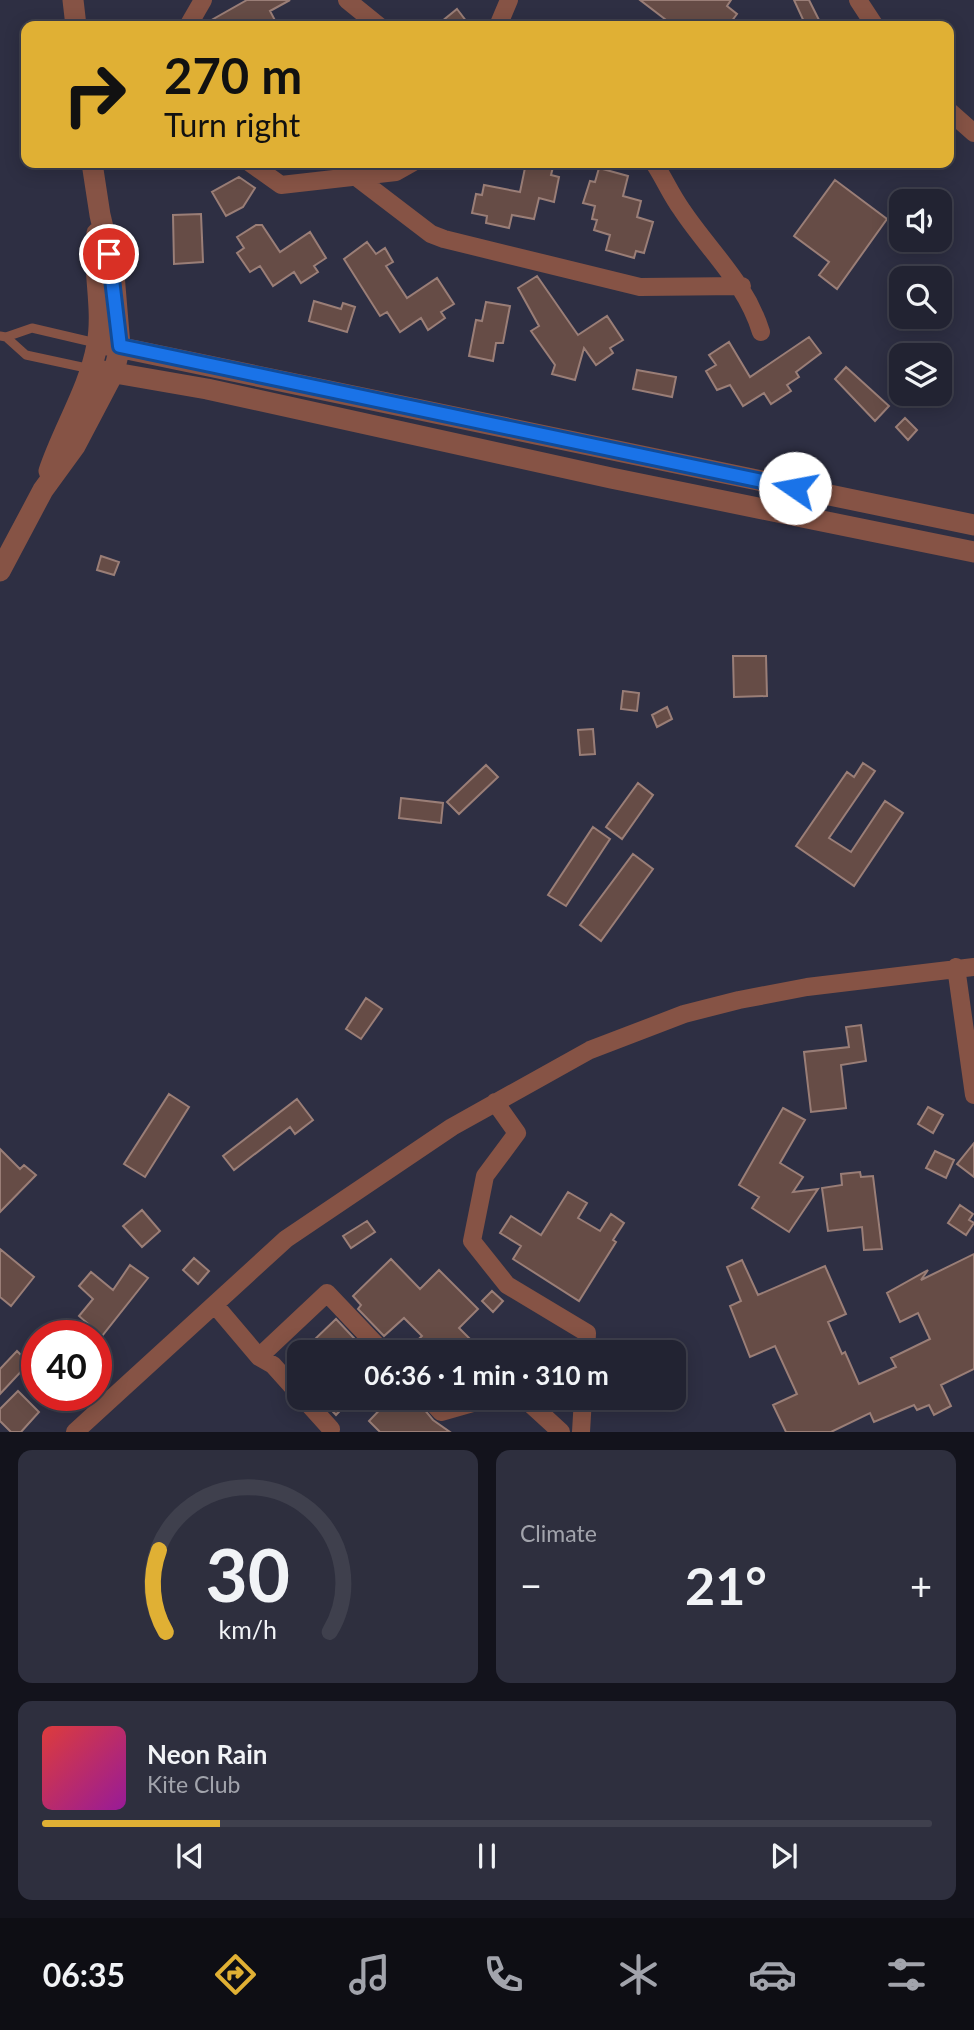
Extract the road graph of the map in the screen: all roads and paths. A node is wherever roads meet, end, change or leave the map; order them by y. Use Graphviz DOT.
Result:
graph roads {
  1 [pos="73,0"];
  2 [pos="203,0"];
  3 [pos="509,0"];
  4 [pos="858,0"];
  5 [pos="358,3"];
  6 [pos="75,21"];
  7 [pos="191,21"];
  8 [pos="374,21"];
  9 [pos="500,21"];
  10 [pos="872,21"];
  11 [pos="954,115"];
  12 [pos="974,133"];
  13 [pos="93,168"];
  14 [pos="257,168"];
  15 [pos="403,168"];
  16 [pos="657,168"];
  17 [pos="359,178"];
  18 [pos="100,215"];
  19 [pos="742,286"];
  20 [pos="761,332"];
  21 [pos="3,337"];
  22 [pos="98,343"];
  23 [pos="120,346"];
  24 [pos="211,365"];
  25 [pos="92,369"];
  26 [pos="114,372"];
  27 [pos="207,389"];
  28 [pos="616,452"];
  29 [pos="611,478"];
  30 [pos="43,489"];
  31 [pos="974,525"];
  32 [pos="974,552"];
  33 [pos="0,571"];
  34 [pos="956,967"];
  35 [pos="974,967"];
  36 [pos="974,1095"];
  37 [pos="495,1102"];
  38 [pos="215,1305"];
  39 [pos="372,1340"];
  40 [pos="587,1340"];
  41 [pos="259,1357"];
  42 [pos="287,1381"];
  43 [pos="314,1410"];
  44 [pos="537,1410"];
  45 [pos="582,1410"];
  46 [pos="331,1429"];
  47 [pos="75,1432"];
  48 [pos="561,1432"];
  49 [pos="581,1432"];
  1 -- 6 [label="street"];
  2 -- 7 [label="street"];
  3 -- 9 [label="street"];
  4 -- 10 [label="street"];
  5 -- 8 [label="street"];
  11 -- 12 [label="street"];
  13 -- 18 [label="street"];
  14 -- 17 [label="street"];
  15 -- 17 [label="street"];
  16 -- 19 [label="street"];
  17 -- 19 [label="street"];
  18 -- 22 [label="street"];
  18 -- 23 [label="street"];
  19 -- 20 [label="street"];
  21 -- 22 [label="lane"];
  21 -- 25 [label="lane"];
  22 -- 23 [label="street"];
  22 -- 25 [label="street"];
  23 -- 24 [label="street"];
  23 -- 26 [label="street"];
  24 -- 27 [label="street"];
  24 -- 28 [label="street"];
  25 -- 26 [label="street"];
  25 -- 30 [label="street"];
  26 -- 27 [label="street"];
  26 -- 30 [label="street"];
  27 -- 29 [label="street"];
  28 -- 29 [label="street"];
  28 -- 31 [label="street"];
  29 -- 32 [label="street"];
  30 -- 33 [label="street"];
  34 -- 35 [label="street"];
  34 -- 36 [label="street"];
  34 -- 37 [label="street"];
  37 -- 38 [label="street"];
  37 -- 40 [label="street"];
  38 -- 41 [label="street"];
  38 -- 47 [label="street"];
  39 -- 41 [label="street"];
  41 -- 42 [label="street"];
  43 -- 46 [label="street"];
  44 -- 48 [label="street"];
  45 -- 49 [label="street"];
}
